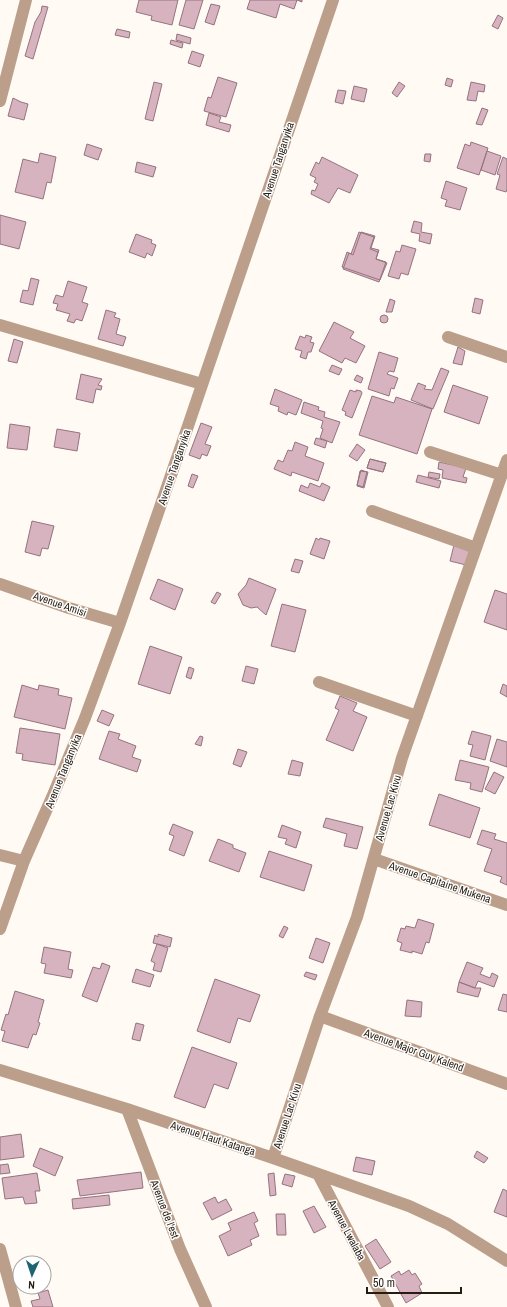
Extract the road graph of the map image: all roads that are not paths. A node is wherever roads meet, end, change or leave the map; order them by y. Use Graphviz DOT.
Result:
graph roads {
  1 [pos="26,0"];
  2 [pos="333,0"];
  3 [pos="0,101"];
  4 [pos="0,325"];
  5 [pos="448,337"];
  6 [pos="507,357"];
  7 [pos="202,384"];
  8 [pos="430,452"];
  9 [pos="507,460"];
  10 [pos="502,475"];
  11 [pos="372,511"];
  12 [pos="476,548"];
  13 [pos="0,584"];
  14 [pos="120,623"];
  15 [pos="319,682"];
  16 [pos="417,716"];
  17 [pos="0,855"];
  18 [pos="374,859"];
  19 [pos="24,861"];
  20 [pos="507,905"];
  21 [pos="0,929"];
  22 [pos="320,1016"];
  23 [pos="0,1070"];
  24 [pos="507,1084"];
  25 [pos="127,1109"];
  26 [pos="273,1158"];
  27 [pos="318,1174"];
  28 [pos="0,1249"];
  29 [pos="507,1262"];
  30 [pos="16,1307"];
  31 [pos="206,1307"];
  32 [pos="388,1307"];
  1 -- 3 [label="street"];
  2 -- 7 [label="street, Avenue Tanganyika"];
  4 -- 7 [label="street"];
  5 -- 6 [label="street"];
  7 -- 14 [label="street, Avenue Tanganyika"];
  8 -- 10 [label="street"];
  9 -- 10 [label="street, Avenue Lac Kivu"];
  10 -- 12 [label="street, Avenue Lac Kivu"];
  11 -- 12 [label="street"];
  12 -- 16 [label="street, Avenue Lac Kivu"];
  13 -- 14 [label="street, Avenue Amisi"];
  14 -- 19 [label="street, Avenue Tanganyika"];
  15 -- 16 [label="street"];
  16 -- 18 [label="street, Avenue Lac Kivu"];
  17 -- 19 [label="street"];
  18 -- 20 [label="street, Avenue Capitaine Mukena"];
  18 -- 22 [label="street, Avenue Lac Kivu"];
  19 -- 21 [label="street, Avenue Tanganyika"];
  22 -- 24 [label="street, Avenue Major Guy Kalend"];
  22 -- 26 [label="street, Avenue Lac Kivu"];
  23 -- 25 [label="street, Avenue Haut Katanga"];
  25 -- 26 [label="street, Avenue Haut Katanga"];
  25 -- 31 [label="street, Avenue de l'est"];
  26 -- 27 [label="street, Avenue Haut Katanga"];
  27 -- 29 [label="street, Avenue Haut Katanga"];
  27 -- 32 [label="street, Avenue Lwalaba"];
  28 -- 30 [label="street"];
}
